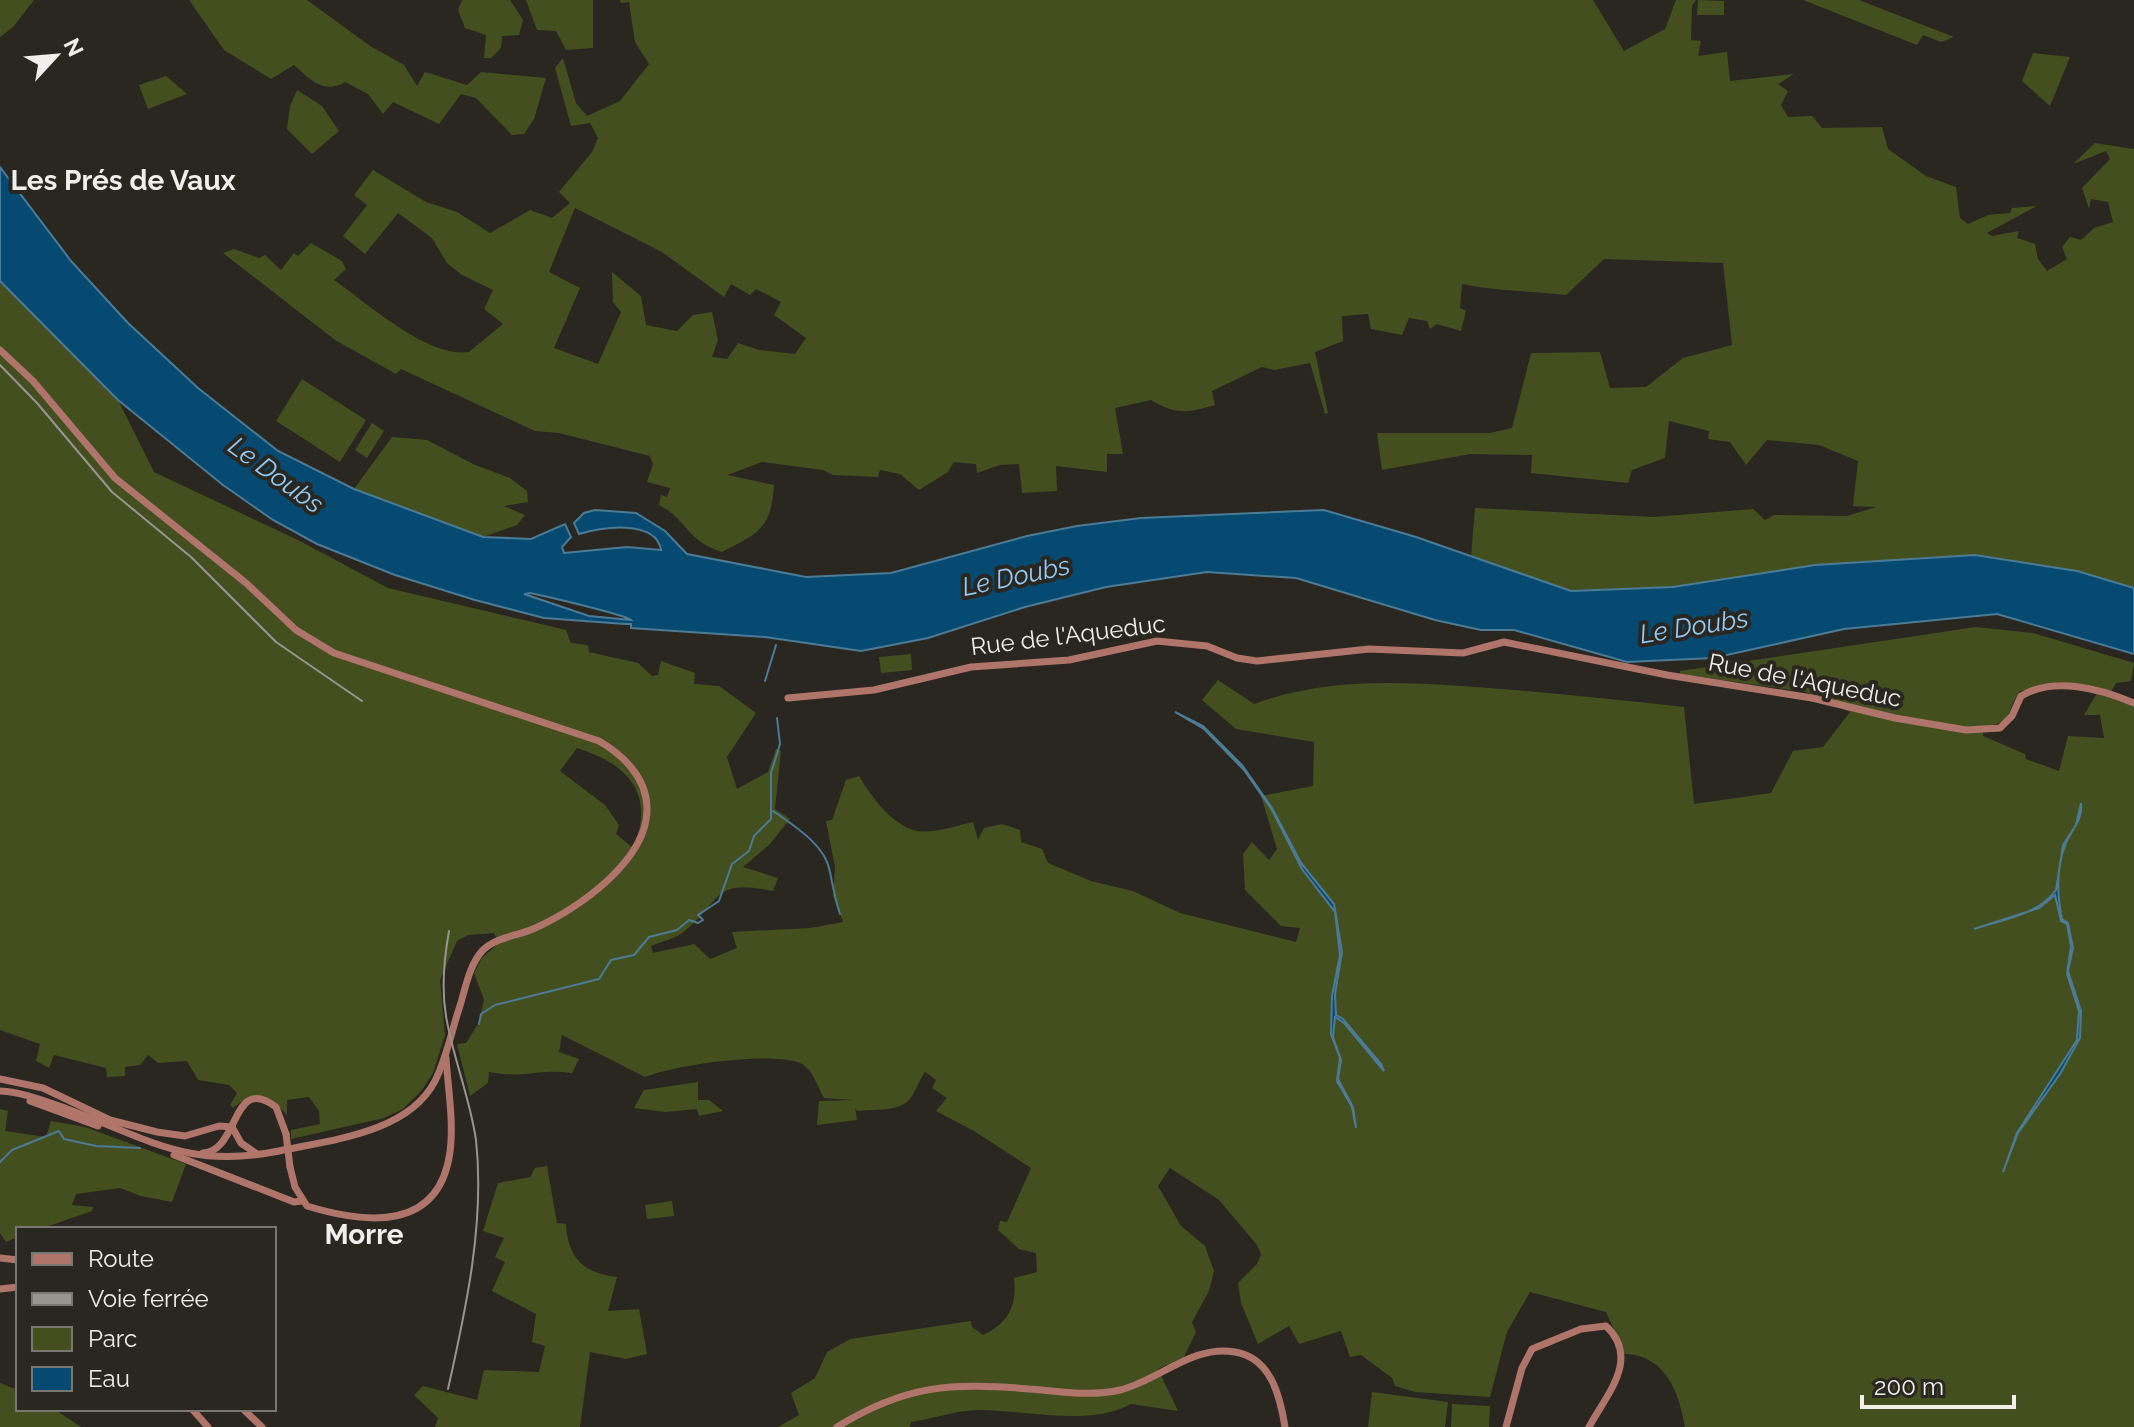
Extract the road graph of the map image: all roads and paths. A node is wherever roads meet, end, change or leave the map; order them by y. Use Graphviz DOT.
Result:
graph roads {
  1 [pos="0,350"];
  2 [pos="788,698"];
  3 [pos="2134,703"];
  4 [pos="445,1051"];
  5 [pos="0,1079"];
  6 [pos="0,1093"];
  7 [pos="232,1127"];
  8 [pos="157,1146"];
  9 [pos="181,1153"];
  10 [pos="259,1155"];
  11 [pos="302,1201"];
  12 [pos="194,1411"];
  13 [pos="245,1411"];
  14 [pos="208,1427"];
  15 [pos="262,1427"];
  16 [pos="837,1427"];
  17 [pos="1285,1427"];
  18 [pos="1506,1427"];
  19 [pos="1589,1427"];
  1 -- 4 [label="street"];
  2 -- 3 [label="street, Rue de l'Aqueduc"];
  4 -- 10 [label="street"];
  4 -- 11 [label="street"];
  5 -- 7 [label="street"];
  6 -- 8 [label="street"];
  7 -- 9 [label="street"];
  7 -- 10 [label="street"];
  7 -- 11 [label="street, bridge"];
  8 -- 9 [label="street"];
  8 -- 11 [label="street"];
  9 -- 10 [label="street"];
  12 -- 14 [label="street"];
  13 -- 15 [label="street"];
  16 -- 17 [label="street"];
  18 -- 19 [label="street"];
}
